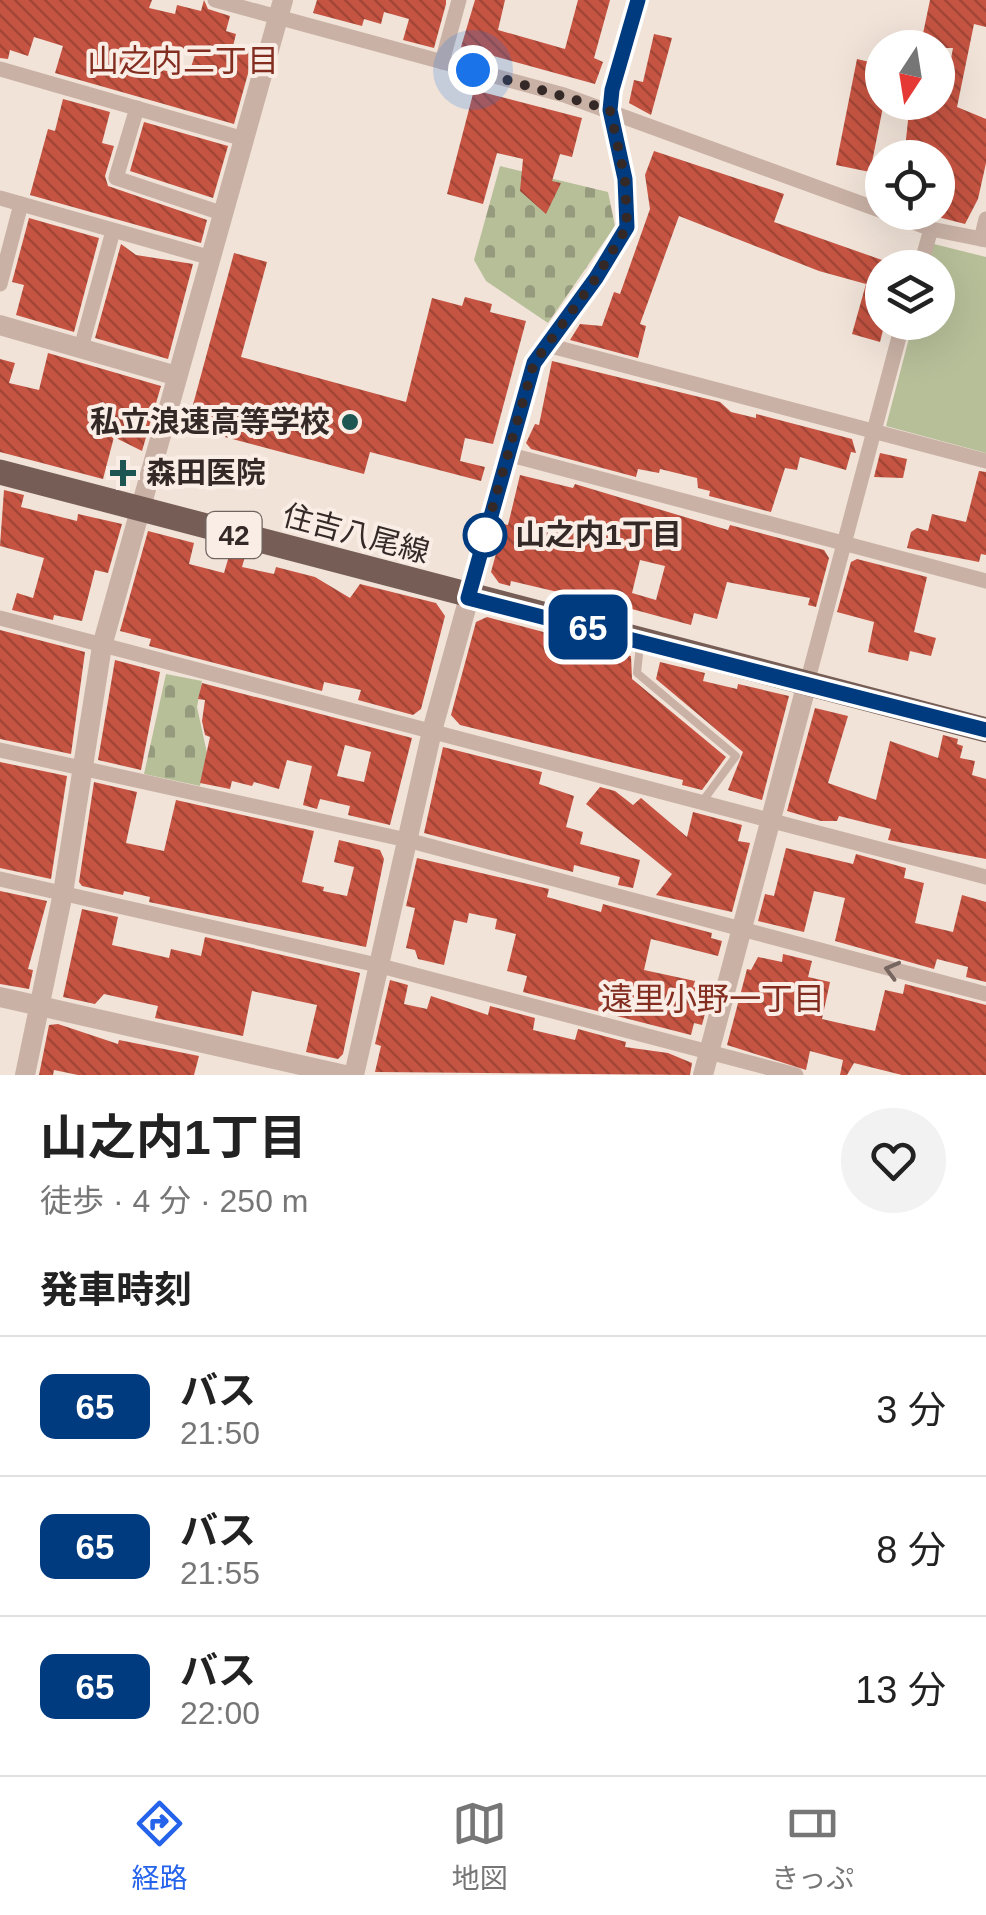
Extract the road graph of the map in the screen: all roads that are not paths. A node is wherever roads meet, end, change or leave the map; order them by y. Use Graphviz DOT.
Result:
graph roads {
  1 [pos="215,0"];
  2 [pos="459,0"];
  3 [pos="638,0"];
  4 [pos="280,9"];
  5 [pos="442,62"];
  6 [pos="0,68"];
  7 [pos="137,108"];
  8 [pos="610,110"];
  9 [pos="244,140"];
  10 [pos="0,198"];
  11 [pos="22,204"];
  12 [pos="865,205"];
  13 [pos="221,213"];
  14 [pos="986,219"];
  15 [pos="113,230"];
  16 [pos="936,230"];
  17 [pos="983,240"];
  18 [pos="208,258"];
  19 [pos="0,284"];
  20 [pos="0,325"];
  21 [pos="898,340"];
  22 [pos="547,345"];
  23 [pos="82,348"];
  24 [pos="176,376"];
  25 [pos="870,432"];
  26 [pos="507,454"];
  27 [pos="986,462"];
  28 [pos="0,474"];
  29 [pos="137,510"];
  30 [pos="842,543"];
  31 [pos="986,581"];
  32 [pos="468,598"];
  33 [pos="0,618"];
  34 [pos="641,640"];
  35 [pos="102,646"];
  36 [pos="806,682"];
  37 [pos="986,730"];
  38 [pos="432,731"];
  39 [pos="0,750"];
  40 [pos="82,768"];
  41 [pos="702,802"];
  42 [pos="768,819"];
  43 [pos="406,840"];
  44 [pos="986,877"];
  45 [pos="0,878"];
  46 [pos="63,893"];
  47 [pos="739,930"];
  48 [pos="377,964"];
  49 [pos="986,994"];
  50 [pos="0,997"];
  51 [pos="40,1006"];
  52 [pos="708,1053"];
  53 [pos="25,1075"];
  54 [pos="345,1075"];
  55 [pos="354,1075"];
  56 [pos="703,1075"];
  57 [pos="796,1075"];
  1 -- 4 [label="street"];
  2 -- 5 [label="street"];
  3 -- 8 [label="street"];
  4 -- 5 [label="street"];
  4 -- 9 [label="street"];
  5 -- 8 [label="street"];
  6 -- 7 [label="street"];
  7 -- 9 [label="street"];
  7 -- 13 [label="street"];
  8 -- 12 [label="street"];
  8 -- 22 [label="street"];
  9 -- 13 [label="street"];
  10 -- 11 [label="street"];
  11 -- 15 [label="street"];
  11 -- 19 [label="street"];
  13 -- 18 [label="street"];
  14 -- 17 [label="street"];
  15 -- 18 [label="street"];
  15 -- 23 [label="street"];
  16 -- 17 [label="street"];
  18 -- 24 [label="street"];
  20 -- 23 [label="street"];
  21 -- 25 [label="street"];
  22 -- 25 [label="street"];
  22 -- 26 [label="street"];
  23 -- 24 [label="street"];
  24 -- 29 [label="street"];
  25 -- 27 [label="street"];
  25 -- 30 [label="street"];
  26 -- 30 [label="street"];
  26 -- 32 [label="street"];
  28 -- 29 [label="main road, 住吉八尾線 / 42"];
  29 -- 32 [label="main road, 住吉八尾線 / 42"];
  29 -- 35 [label="street"];
  30 -- 31 [label="street"];
  30 -- 36 [label="street"];
  32 -- 34 [label="main road, 住吉八尾線 / 42"];
  32 -- 38 [label="street"];
  33 -- 35 [label="street"];
  34 -- 36 [label="main road, 住吉八尾線 / 42"];
  34 -- 41 [label="lane"];
  35 -- 38 [label="street"];
  35 -- 40 [label="street"];
  36 -- 37 [label="main road, 住吉八尾線 / 42"];
  36 -- 42 [label="street"];
  38 -- 41 [label="street"];
  38 -- 43 [label="street"];
  39 -- 40 [label="street"];
  40 -- 43 [label="street"];
  40 -- 46 [label="street"];
  41 -- 42 [label="street"];
  42 -- 44 [label="street"];
  42 -- 47 [label="street"];
  43 -- 47 [label="street"];
  43 -- 48 [label="street"];
  45 -- 46 [label="street"];
  46 -- 48 [label="street"];
  46 -- 51 [label="street"];
  49 -- 47 [label="street, one-way"];
  47 -- 52 [label="street"];
  48 -- 52 [label="street"];
  48 -- 55 [label="street"];
  50 -- 51 [label="street"];
  51 -- 53 [label="street"];
  51 -- 54 [label="street"];
  52 -- 56 [label="street"];
  52 -- 57 [label="street"];
}
